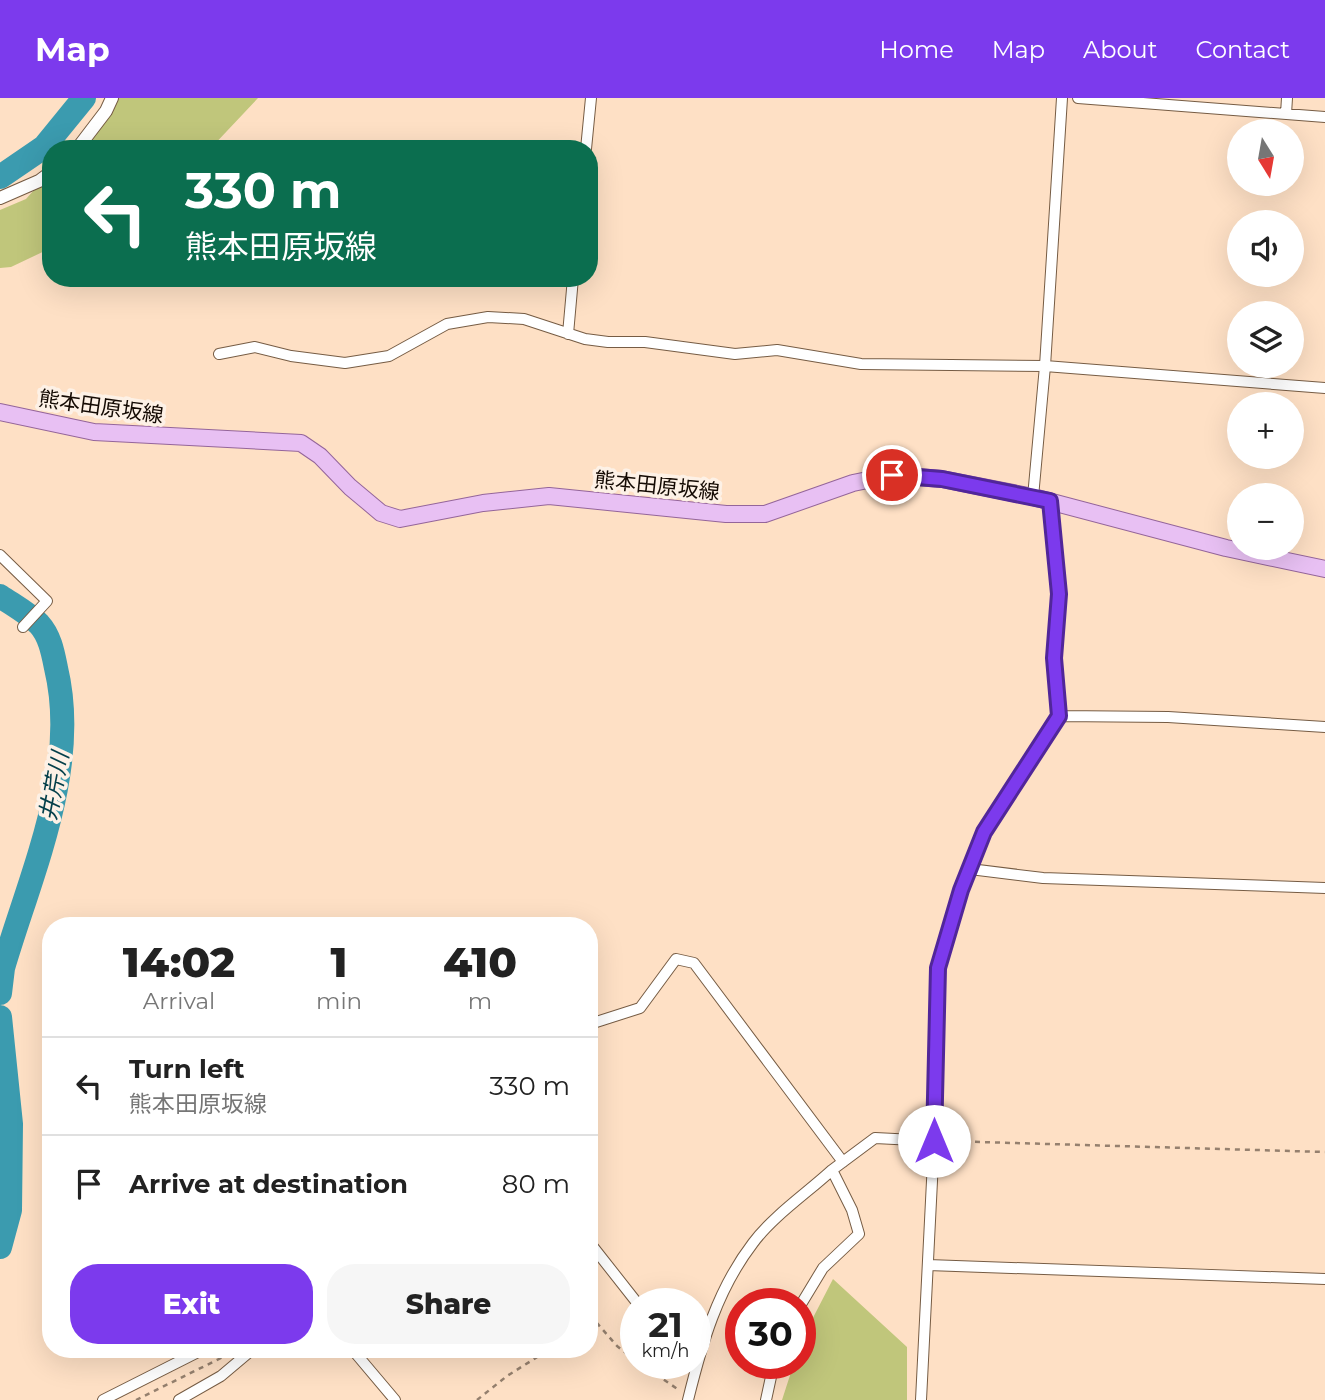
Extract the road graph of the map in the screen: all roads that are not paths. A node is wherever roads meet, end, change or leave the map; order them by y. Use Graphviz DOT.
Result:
graph roads {
  1 [pos="112,98"];
  2 [pos="591,98"];
  3 [pos="1062,98"];
  4 [pos="1078,98"];
  5 [pos="1287,98"];
  6 [pos="1286,114"];
  7 [pos="1325,117"];
  8 [pos="84,140"];
  9 [pos="587,140"];
  10 [pos="42,179"];
  11 [pos="0,198"];
  12 [pos="572,287"];
  13 [pos="568,334"];
  14 [pos="219,354"];
  15 [pos="1045,366"];
  16 [pos="1325,388"];
  17 [pos="0,412"];
  18 [pos="1033,497"];
  19 [pos="1050,501"];
  20 [pos="0,555"];
  21 [pos="1325,569"];
  22 [pos="23,627"];
  23 [pos="1059,716"];
  24 [pos="1325,727"];
  25 [pos="970,869"];
  26 [pos="1325,888"];
  27 [pos="598,1021"];
  28 [pos="934,1141"];
  29 [pos="843,1162"];
  30 [pos="832,1170"];
  31 [pos="598,1253"];
  32 [pos="928,1265"];
  33 [pos="1325,1279"];
  34 [pos="625,1288"];
  35 [pos="811,1288"];
  36 [pos="711,1317"];
  37 [pos="186,1358"];
  38 [pos="242,1358"];
  39 [pos="360,1358"];
  40 [pos="692,1379"];
  41 [pos="771,1379"];
  42 [pos="685,1396"];
  43 [pos="103,1400"];
  44 [pos="179,1400"];
  45 [pos="395,1400"];
  46 [pos="766,1400"];
  47 [pos="921,1400"];
  1 -- 8 [label="street"];
  2 -- 9 [label="street"];
  3 -- 15 [label="street"];
  4 -- 6 [label="street"];
  5 -- 6 [label="street"];
  6 -- 7 [label="street"];
  10 -- 11 [label="street"];
  12 -- 13 [label="street"];
  13 -- 14 [label="street"];
  13 -- 15 [label="street"];
  15 -- 16 [label="street"];
  15 -- 18 [label="street"];
  17 -- 18 [label="main road, 熊本田原坂線"];
  18 -- 19 [label="main road, 熊本田原坂線"];
  19 -- 21 [label="main road, 熊本田原坂線"];
  19 -- 23 [label="street"];
  20 -- 22 [label="street"];
  23 -- 24 [label="street"];
  23 -- 25 [label="street"];
  25 -- 26 [label="street"];
  25 -- 28 [label="street"];
  27 -- 29 [label="street"];
  28 -- 29 [label="street"];
  28 -- 32 [label="street"];
  29 -- 30 [label="street"];
  30 -- 35 [label="street"];
  30 -- 36 [label="street"];
  31 -- 34 [label="street"];
  32 -- 33 [label="street"];
  32 -- 47 [label="street"];
  37 -- 43 [label="street"];
  38 -- 44 [label="street"];
  39 -- 45 [label="street"];
  40 -- 42 [label="street"];
  41 -- 46 [label="street"];
}
